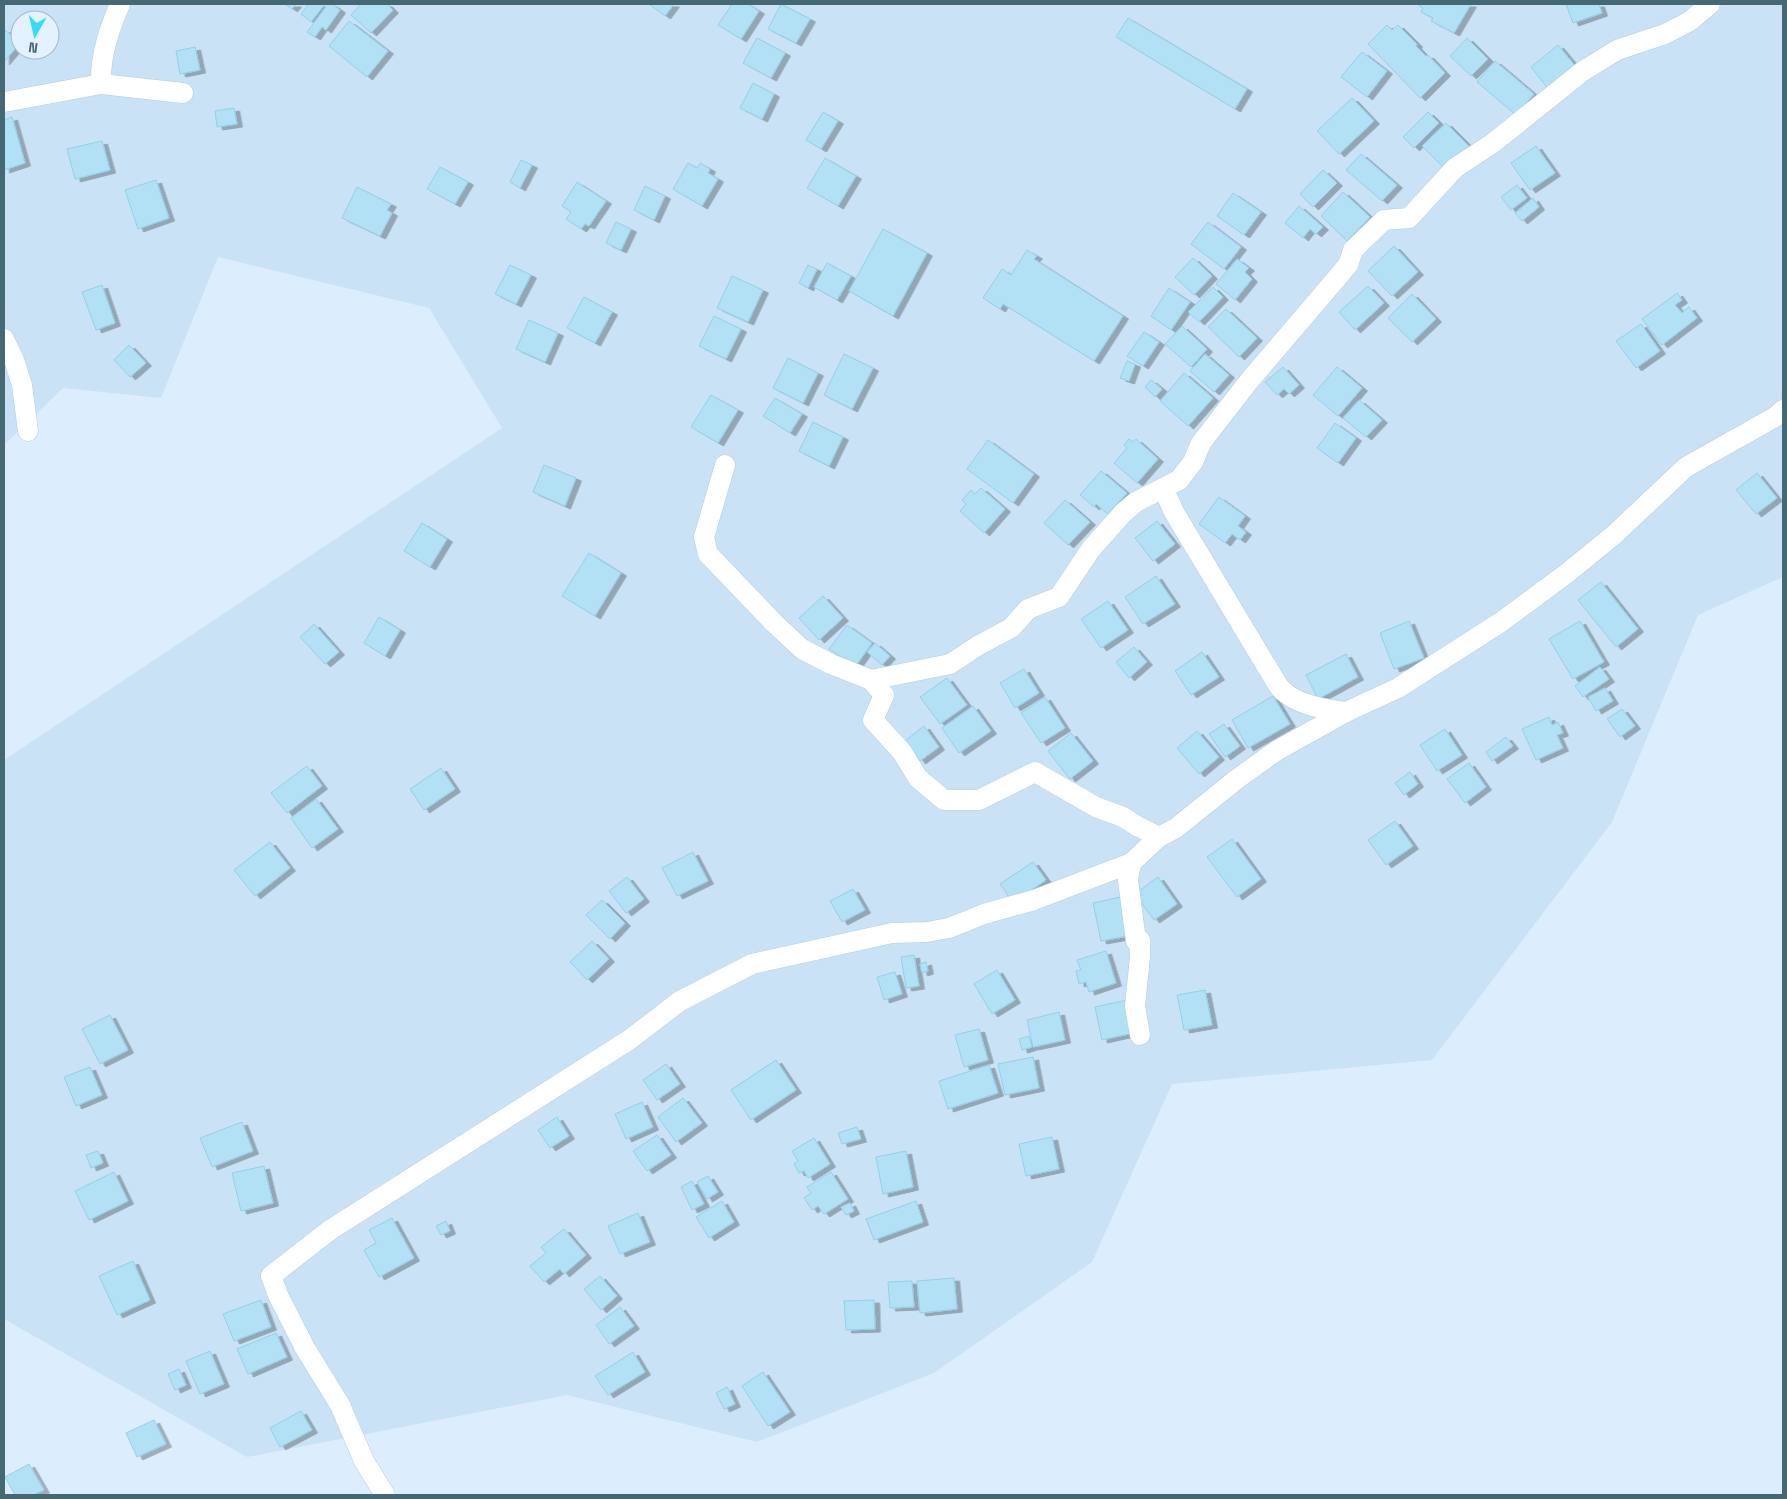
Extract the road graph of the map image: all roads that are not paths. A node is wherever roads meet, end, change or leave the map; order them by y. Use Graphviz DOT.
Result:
graph roads {
  1 [pos="120,4"];
  2 [pos="1710,4"];
  3 [pos="101,84"];
  4 [pos="183,93"];
  5 [pos="4,102"];
  6 [pos="4,339"];
  7 [pos="1783,410"];
  8 [pos="28,432"];
  9 [pos="725,464"];
  10 [pos="1164,488"];
  11 [pos="871,680"];
  12 [pos="1346,712"];
  13 [pos="1159,837"];
  14 [pos="1132,863"];
  15 [pos="1140,1035"];
  16 [pos="385,1495"];
  1 -- 3 [label="street"];
  2 -- 10 [label="street"];
  3 -- 4 [label="street"];
  3 -- 5 [label="street"];
  6 -- 8 [label="street"];
  7 -- 12 [label="street"];
  9 -- 11 [label="street"];
  10 -- 11 [label="street"];
  10 -- 12 [label="street"];
  11 -- 13 [label="street"];
  12 -- 13 [label="street"];
  13 -- 14 [label="street"];
  14 -- 15 [label="street"];
  14 -- 16 [label="street"];
}
